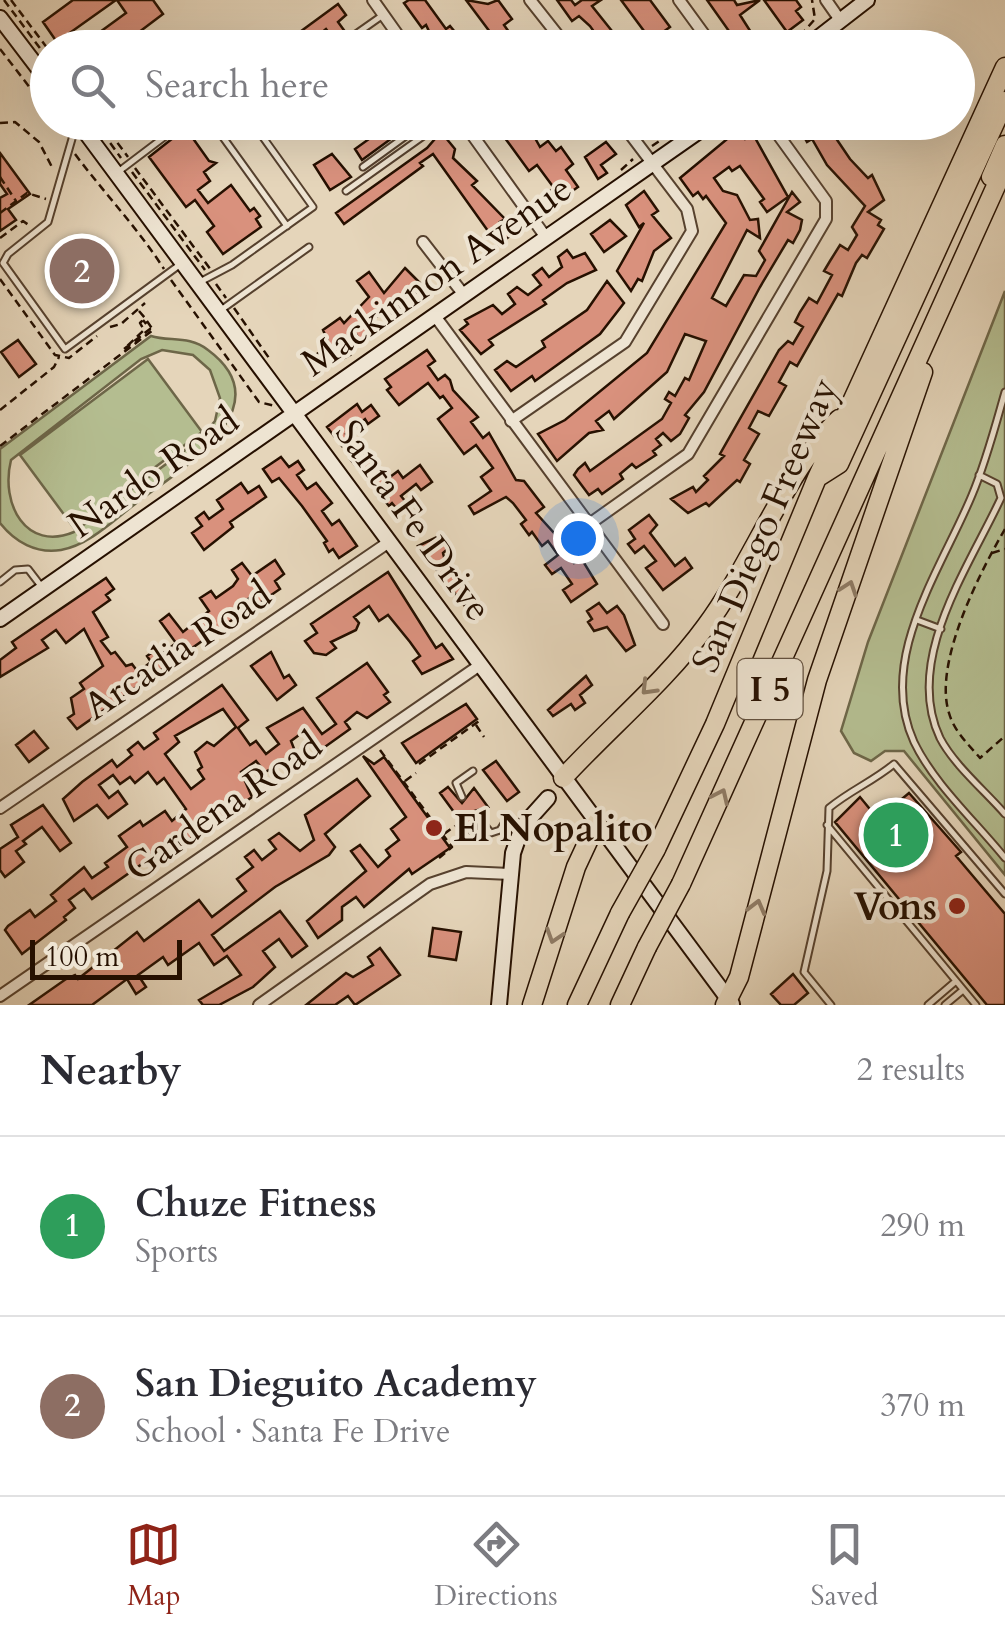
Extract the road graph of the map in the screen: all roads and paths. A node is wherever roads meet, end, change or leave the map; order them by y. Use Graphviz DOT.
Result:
graph roads {
  1 [pos="4,0"];
  2 [pos="11,0"];
  3 [pos="372,0"];
  4 [pos="530,0"];
  5 [pos="679,0"];
  6 [pos="812,0"];
  7 [pos="826,0"];
  8 [pos="867,0"];
  9 [pos="383,15"];
  10 [pos="0,18"];
  11 [pos="840,20"];
  12 [pos="33,30"];
  13 [pos="362,30"];
  14 [pos="393,30"];
  15 [pos="554,30"];
  16 [pos="701,30"];
  17 [pos="805,30"];
  18 [pos="832,30"];
  19 [pos="30,34"];
  20 [pos="0,50"];
  21 [pos="30,58"];
  22 [pos="1005,67"];
  23 [pos="30,89"];
  24 [pos="1005,101"];
  25 [pos="0,122"];
  26 [pos="975,132"];
  27 [pos="30,134"];
  28 [pos="38,140"];
  29 [pos="73,140"];
  30 [pos="94,140"];
  31 [pos="105,140"];
  32 [pos="160,140"];
  33 [pos="225,140"];
  34 [pos="265,140"];
  35 [pos="400,140"];
  36 [pos="417,140"];
  37 [pos="476,140"];
  38 [pos="633,140"];
  39 [pos="668,140"];
  40 [pos="680,140"];
  41 [pos="781,140"];
  42 [pos="971,140"];
  43 [pos="1005,146"];
  44 [pos="60,158"];
  45 [pos="646,159"];
  46 [pos="1005,166"];
  47 [pos="363,167"];
  48 [pos="121,169"];
  49 [pos="620,171"];
  50 [pos="0,178"];
  51 [pos="50,186"];
  52 [pos="152,191"];
  53 [pos="346,191"];
  54 [pos="16,201"];
  55 [pos="0,213"];
  56 [pos="41,218"];
  57 [pos="31,226"];
  58 [pos="286,226"];
  59 [pos="20,236"];
  60 [pos="545,236"];
  61 [pos="0,238"];
  62 [pos="422,242"];
  63 [pos="309,247"];
  64 [pos="960,262"];
  65 [pos="182,263"];
  66 [pos="206,277"];
  67 [pos="0,279"];
  68 [pos="218,281"];
  69 [pos="156,292"];
  70 [pos="464,295"];
  71 [pos="144,302"];
  72 [pos="224,307"];
  73 [pos="139,311"];
  74 [pos="435,316"];
  75 [pos="144,319"];
  76 [pos="108,328"];
  77 [pos="60,356"];
  78 [pos="271,362"];
  79 [pos="1005,392"];
  80 [pos="0,410"];
  81 [pos="846,412"];
  82 [pos="294,413"];
  83 [pos="511,420"];
  84 [pos="0,446"];
  85 [pos="979,476"];
  86 [pos="817,478"];
  87 [pos="858,494"];
  88 [pos="588,525"];
  89 [pos="1005,529"];
  90 [pos="388,542"];
  91 [pos="1005,549"];
  92 [pos="992,553"];
  93 [pos="0,582"];
  94 [pos="43,588"];
  95 [pos="0,619"];
  96 [pos="917,620"];
  97 [pos="663,624"];
  98 [pos="941,629"];
  99 [pos="480,665"];
  100 [pos="1005,736"];
  101 [pos="484,737"];
  102 [pos="380,750"];
  103 [pos="419,764"];
  104 [pos="473,772"];
  105 [pos="416,773"];
  106 [pos="563,778"];
  107 [pos="404,782"];
  108 [pos="462,797"];
  109 [pos="548,798"];
  110 [pos="0,808"];
  111 [pos="1005,814"];
  112 [pos="476,816"];
  113 [pos="509,816"];
  114 [pos="597,822"];
  115 [pos="826,825"];
  116 [pos="455,826"];
  117 [pos="443,835"];
  118 [pos="439,858"];
  119 [pos="1005,858"];
  120 [pos="511,874"];
  121 [pos="1005,894"];
  122 [pos="956,981"];
  123 [pos="963,990"];
  124 [pos="0,996"];
  125 [pos="729,1004"];
  126 [pos="259,1005"];
  127 [pos="498,1005"];
  128 [pos="532,1005"];
  129 [pos="577,1005"];
  130 [pos="620,1005"];
  131 [pos="831,1005"];
  132 [pos="928,1005"];
  133 [pos="945,1005"];
  134 [pos="976,1005"];
  1 -- 19 [label="path"];
  2 -- 12 [label="path"];
  3 -- 9 [label="street"];
  4 -- 15 [label="street"];
  5 -- 16 [label="street"];
  6 -- 17 [label="path"];
  7 -- 11 [label="street"];
  8 -- 11 [label="main road"];
  9 -- 13 [label="lane"];
  9 -- 14 [label="street"];
  10 -- 21 [label="main road"];
  11 -- 18 [label="main road"];
  20 -- 23 [label="path"];
  22 -- 26 [label="highway, San Diego Freeway / I 5"];
  24 -- 86 [label="highway"];
  25 -- 27 [label="path"];
  28 -- 44 [label="path"];
  29 -- 65 [label="lane"];
  30 -- 48 [label="main road, Santa Fe Drive"];
  31 -- 48 [label="path"];
  32 -- 48 [label="lane"];
  33 -- 58 [label="lane"];
  34 -- 58 [label="lane"];
  35 -- 47 [label="lane"];
  36 -- 53 [label="lane"];
  37 -- 60 [label="street"];
  38 -- 45 [label="street"];
  39 -- 45 [label="path"];
  40 -- 45 [label="main road, Mackinnon Avenue"];
  41 -- 88 [label="street"];
  42 -- 81 [label="highway, San Diego Freeway / I 5"];
  43 -- 87 [label="highway"];
  45 -- 49 [label="path"];
  45 -- 60 [label="main road, Mackinnon Avenue"];
  45 -- 83 [label="street"];
  46 -- 64 [label="highway, San Diego Freeway / I 5"];
  48 -- 65 [label="main road, Santa Fe Drive"];
  48 -- 66 [label="path"];
  50 -- 54 [label="path"];
  51 -- 54 [label="path"];
  52 -- 66 [label="path"];
  54 -- 55 [label="path"];
  56 -- 57 [label="path"];
  57 -- 59 [label="path"];
  57 -- 61 [label="path"];
  58 -- 66 [label="lane"];
  60 -- 70 [label="main road, Mackinnon Avenue"];
  62 -- 70 [label="street"];
  63 -- 72 [label="lane"];
  64 -- 87 [label="highway, San Diego Freeway / I 5"];
  125 -- 64 [label="highway, one-way"];
  65 -- 66 [label="main road, Santa Fe Drive"];
  66 -- 68 [label="path"];
  66 -- 72 [label="main road, Santa Fe Drive"];
  66 -- 72 [label="path"];
  67 -- 77 [label="path"];
  69 -- 71 [label="path"];
  70 -- 74 [label="main road, Mackinnon Avenue"];
  71 -- 73 [label="path"];
  71 -- 76 [label="path"];
  72 -- 78 [label="path"];
  72 -- 82 [label="main road, Santa Fe Drive"];
  73 -- 75 [label="path"];
  73 -- 76 [label="path"];
  74 -- 82 [label="main road, Mackinnon Avenue"];
  74 -- 83 [label="street"];
  75 -- 75 [label="path"];
  75 -- 84 [label="path"];
  76 -- 77 [label="path"];
  77 -- 80 [label="path"];
  79 -- 85 [label="lane"];
  81 -- 86 [label="highway, San Diego Freeway / I 5"];
  81 -- 106 [label="highway, one-way"];
  82 -- 90 [label="main road, Santa Fe Drive"];
  82 -- 94 [label="main road, Nardo Road"];
  83 -- 88 [label="street"];
  85 -- 96 [label="lane"];
  85 -- 98 [label="lane"];
  86 -- 129 [label="highway, San Diego Freeway / I 5, bridge"];
  130 -- 87 [label="highway, San Diego Freeway / I 5, one-way, bridge"];
  88 -- 97 [label="street"];
  89 -- 92 [label="path"];
  90 -- 99 [label="main road, Santa Fe Drive"];
  90 -- 110 [label="street, Arcadia Road"];
  91 -- 92 [label="path"];
  92 -- 100 [label="path"];
  93 -- 94 [label="lane"];
  94 -- 95 [label="main road, Nardo Road"];
  96 -- 98 [label="lane"];
  96 -- 119 [label="lane"];
  98 -- 111 [label="lane"];
  99 -- 106 [label="main road, Santa Fe Drive"];
  99 -- 124 [label="street, Gardena Road"];
  101 -- 103 [label="path"];
  102 -- 107 [label="path"];
  104 -- 108 [label="lane"];
  105 -- 107 [label="path"];
  106 -- 109 [label="street"];
  106 -- 114 [label="main road, Santa Fe Drive"];
  107 -- 117 [label="path"];
  109 -- 120 [label="main road"];
  112 -- 113 [label="lane"];
  114 -- 125 [label="main road, Santa Fe Drive"];
  114 -- 128 [label="highway, one-way"];
  115 -- 121 [label="lane"];
  115 -- 122 [label="lane"];
  115 -- 131 [label="lane"];
  116 -- 117 [label="path"];
  117 -- 118 [label="path"];
  120 -- 126 [label="street"];
  120 -- 127 [label="main road"];
  122 -- 123 [label="lane"];
  122 -- 132 [label="lane"];
  123 -- 133 [label="lane"];
  123 -- 134 [label="lane"];
}
